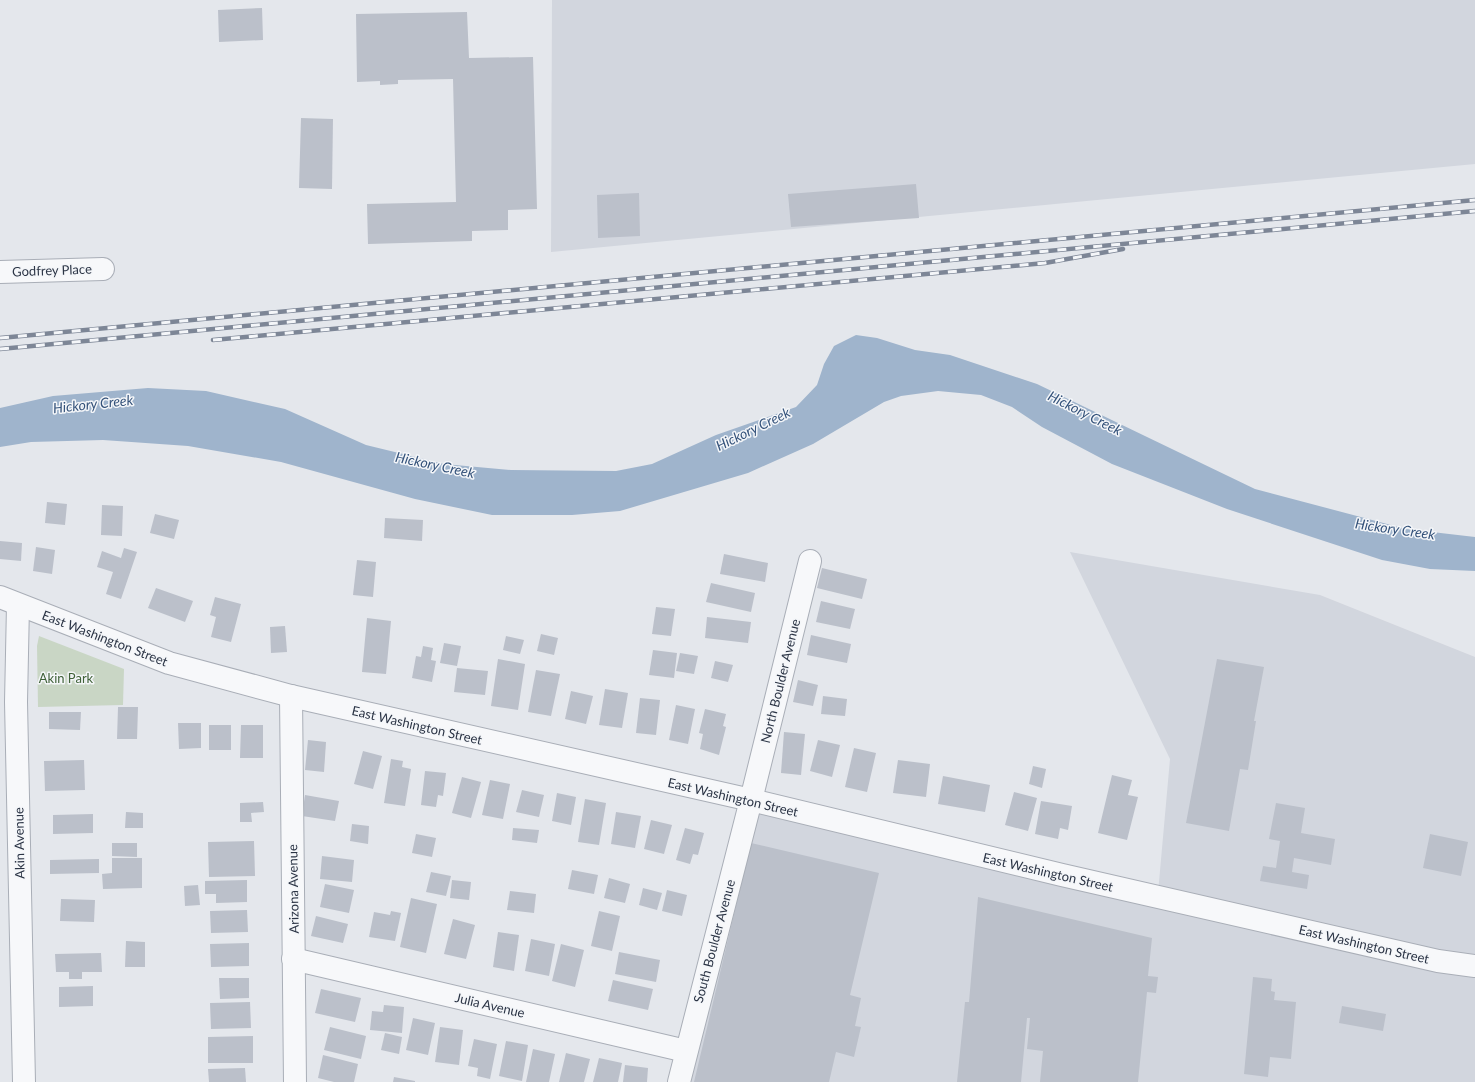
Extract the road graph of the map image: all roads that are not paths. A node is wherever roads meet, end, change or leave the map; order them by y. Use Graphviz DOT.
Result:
graph roads {
  1 [pos="103,269"];
  2 [pos="0,272"];
  3 [pos="810,561"];
  4 [pos="9,601"];
  5 [pos="291,696"];
  6 [pos="8,706"];
  7 [pos="751,800"];
  8 [pos="293,959"];
  9 [pos="1475,966"];
  10 [pos="686,1051"];
  11 [pos="24,1082"];
  12 [pos="295,1082"];
  13 [pos="679,1082"];
  1 -- 2 [label="street, Godfrey Place"];
  3 -- 7 [label="street, North Boulder Avenue"];
  4 -- 5 [label="street, East Washington Street"];
  4 -- 6 [label="street, Akin Avenue"];
  5 -- 7 [label="street, East Washington Street"];
  5 -- 8 [label="street, Arizona Avenue"];
  6 -- 11 [label="street, Akin Avenue"];
  7 -- 9 [label="street, East Washington Street"];
  7 -- 10 [label="street, South Boulder Avenue"];
  8 -- 10 [label="street, Julia Avenue"];
  8 -- 12 [label="street, Arizona Avenue"];
  10 -- 13 [label="street, South Boulder Avenue"];
}
